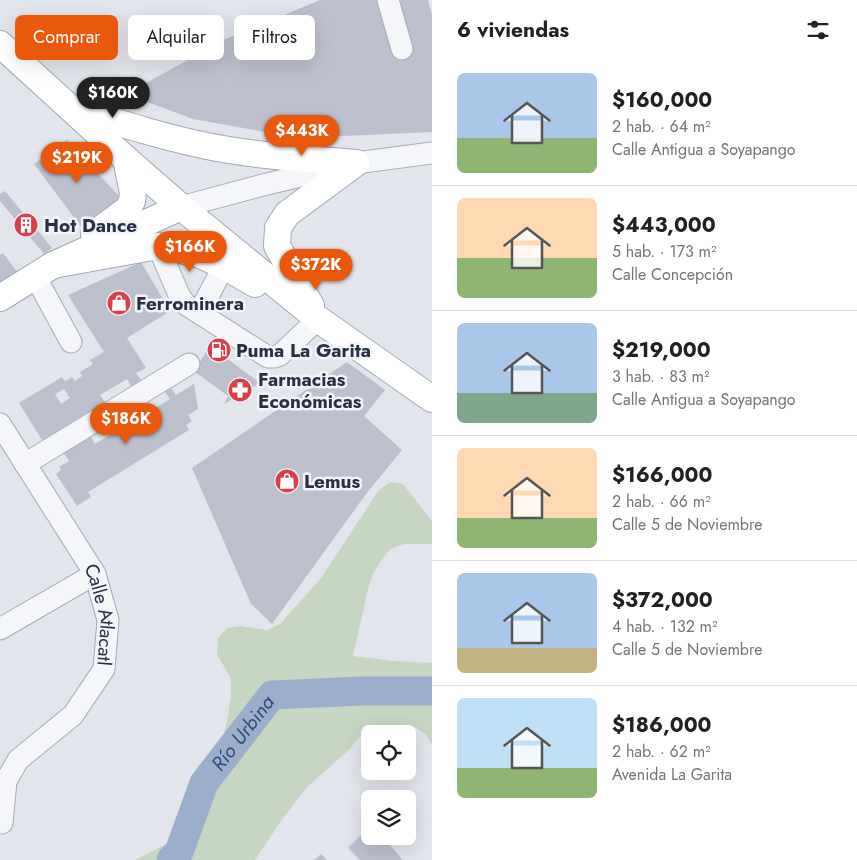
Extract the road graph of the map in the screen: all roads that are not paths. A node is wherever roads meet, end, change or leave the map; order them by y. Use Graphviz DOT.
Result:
graph roads {
  1 [pos="388,0"];
  2 [pos="0,44"];
  3 [pos="402,49"];
  4 [pos="71,108"];
  5 [pos="432,153"];
  6 [pos="126,159"];
  7 [pos="356,163"];
  8 [pos="181,207"];
  9 [pos="158,246"];
  10 [pos="224,266"];
  11 [pos="44,270"];
  12 [pos="0,298"];
  13 [pos="199,313"];
  14 [pos="318,320"];
  15 [pos="71,342"];
  16 [pos="188,364"];
  17 [pos="432,399"];
  18 [pos="0,424"];
  19 [pos="25,464"];
  20 [pos="95,574"];
  21 [pos="0,629"];
  22 [pos="2,823"];
  1 -- 3 [label="street"];
  2 -- 4 [label="main road"];
  4 -- 6 [label="main road"];
  4 -- 7 [label="main road"];
  5 -- 7 [label="street"];
  6 -- 8 [label="main road"];
  6 -- 11 [label="main road"];
  7 -- 8 [label="street"];
  7 -- 14 [label="main road"];
  8 -- 11 [label="main road"];
  8 -- 14 [label="main road"];
  9 -- 10 [label="main road"];
  9 -- 11 [label="main road"];
  9 -- 13 [label="street"];
  10 -- 13 [label="street"];
  10 -- 14 [label="main road"];
  11 -- 12 [label="main road"];
  11 -- 15 [label="street"];
  13 -- 14 [label="street"];
  14 -- 17 [label="main road"];
  16 -- 19 [label="street"];
  18 -- 19 [label="street, Calle Atlacatl"];
  19 -- 20 [label="street, Calle Atlacatl"];
  20 -- 21 [label="street"];
  20 -- 22 [label="street, Calle Atlacatl"];
}
